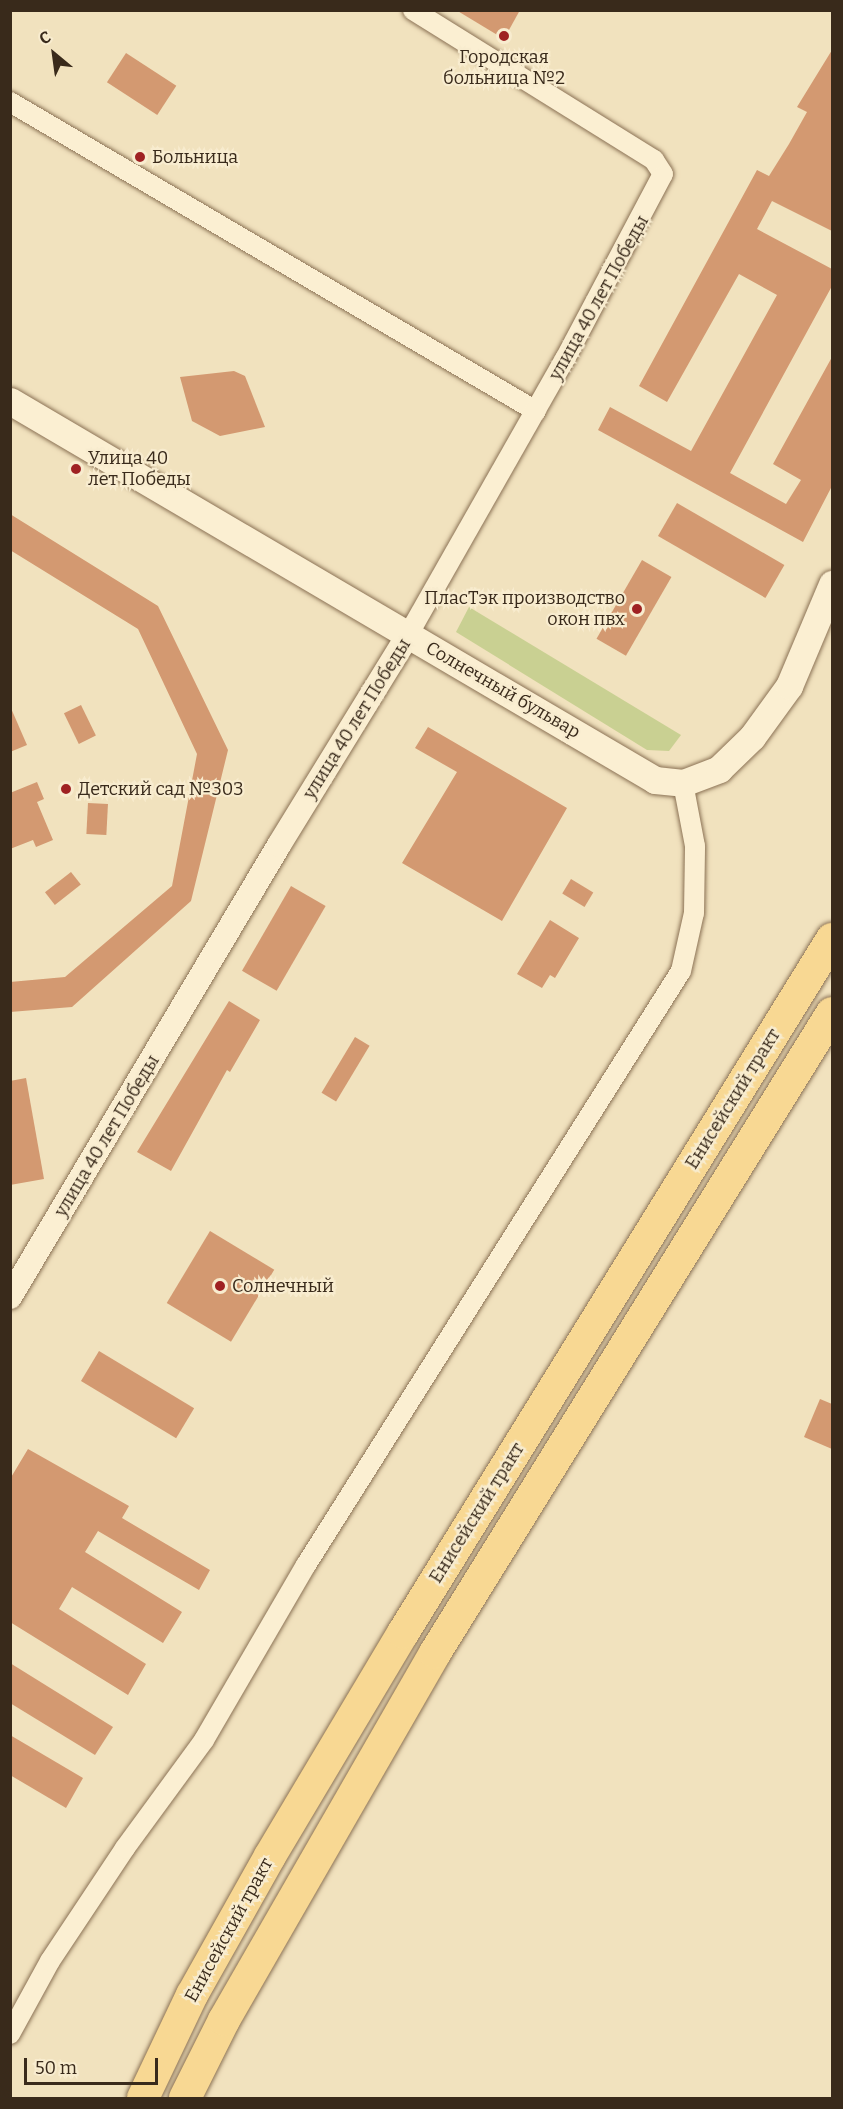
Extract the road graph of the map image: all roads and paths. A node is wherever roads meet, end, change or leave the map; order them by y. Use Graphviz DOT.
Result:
graph roads {
  1 [pos="413,10"];
  2 [pos="10,102"];
  3 [pos="10,401"];
  4 [pos="536,411"];
  5 [pos="832,584"];
  6 [pos="408,635"];
  7 [pos="683,783"];
  8 [pos="832,939"];
  9 [pos="832,1013"];
  10 [pos="10,1297"];
  11 [pos="10,2034"];
  12 [pos="143,2098"];
  13 [pos="185,2098"];
  1 -- 4 [label="street, улица 40 лет Победы"];
  2 -- 4 [label="street"];
  3 -- 6 [label="main road, Солнечный бульвар"];
  4 -- 6 [label="street, улица 40 лет Победы"];
  5 -- 7 [label="main road, Солнечный бульвар"];
  6 -- 7 [label="main road, Солнечный бульвар"];
  6 -- 10 [label="street, улица 40 лет Победы"];
  7 -- 11 [label="street"];
  8 -- 12 [label="main road, Енисейский тракт"];
  9 -- 13 [label="main road"];
}
